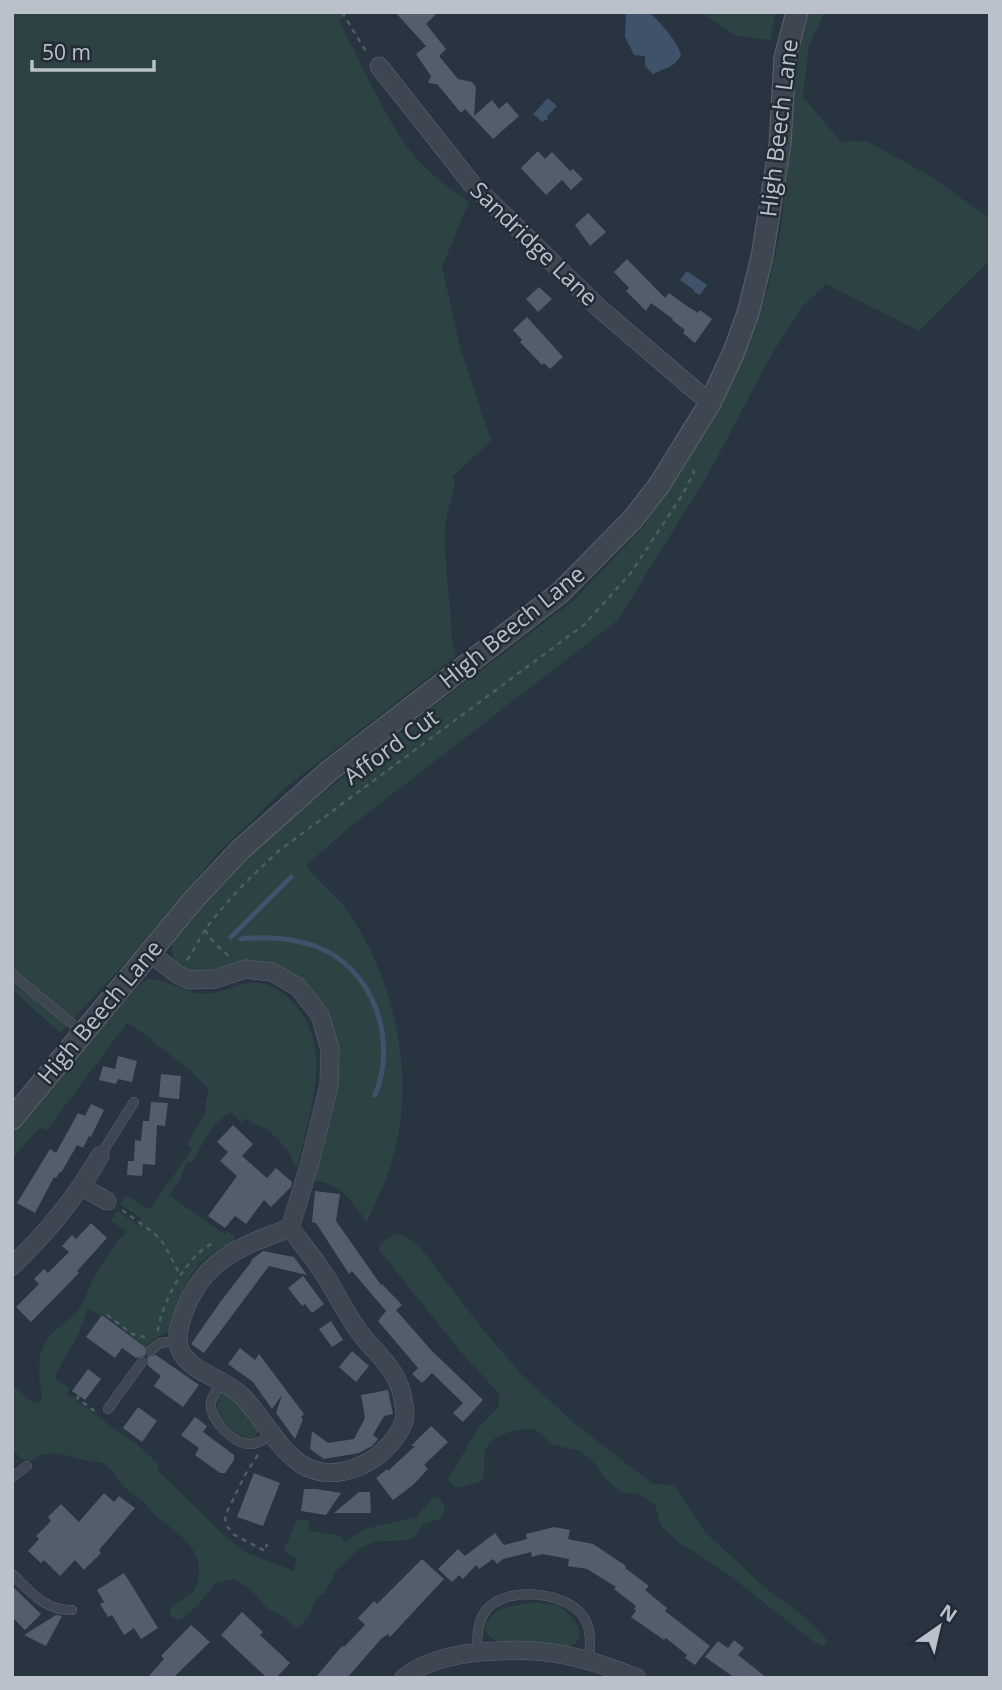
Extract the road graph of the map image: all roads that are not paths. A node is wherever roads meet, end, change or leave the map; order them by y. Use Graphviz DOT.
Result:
graph roads {
  1 [pos="797,12"];
  2 [pos="379,65"];
  3 [pos="710,403"];
  4 [pos="150,953"];
  5 [pos="12,974"];
  6 [pos="83,1033"];
  7 [pos="134,1102"];
  8 [pos="12,1119"];
  9 [pos="100,1156"];
  10 [pos="82,1187"];
  11 [pos="113,1204"];
  12 [pos="290,1228"];
  13 [pos="12,1266"];
  14 [pos="177,1341"];
  15 [pos="150,1351"];
  16 [pos="142,1362"];
  17 [pos="222,1382"];
  18 [pos="108,1409"];
  19 [pos="272,1435"];
  20 [pos="27,1466"];
  21 [pos="12,1477"];
  22 [pos="12,1574"];
  23 [pos="72,1611"];
  24 [pos="477,1653"];
  25 [pos="589,1661"];
  26 [pos="404,1678"];
  27 [pos="637,1678"];
  1 -- 3 [label="street, High Beech Lane"];
  2 -- 3 [label="street, Sandridge Lane"];
  3 -- 4 [label="street, High Beech Lane"];
  4 -- 6 [label="street, High Beech Lane"];
  4 -- 12 [label="street"];
  5 -- 6 [label="lane"];
  6 -- 8 [label="street, High Beech Lane"];
  7 -- 9 [label="lane"];
  9 -- 10 [label="street"];
  10 -- 11 [label="street"];
  10 -- 13 [label="street"];
  12 -- 14 [label="street"];
  12 -- 19 [label="street"];
  14 -- 15 [label="lane"];
  14 -- 17 [label="street"];
  16 -- 18 [label="lane"];
  17 -- 19 [label="street"];
  17 -- 19 [label="lane"];
  20 -- 21 [label="lane"];
  22 -- 23 [label="lane"];
  24 -- 25 [label="street"];
  24 -- 25 [label="lane"];
  24 -- 26 [label="street"];
  25 -- 27 [label="street"];
}
